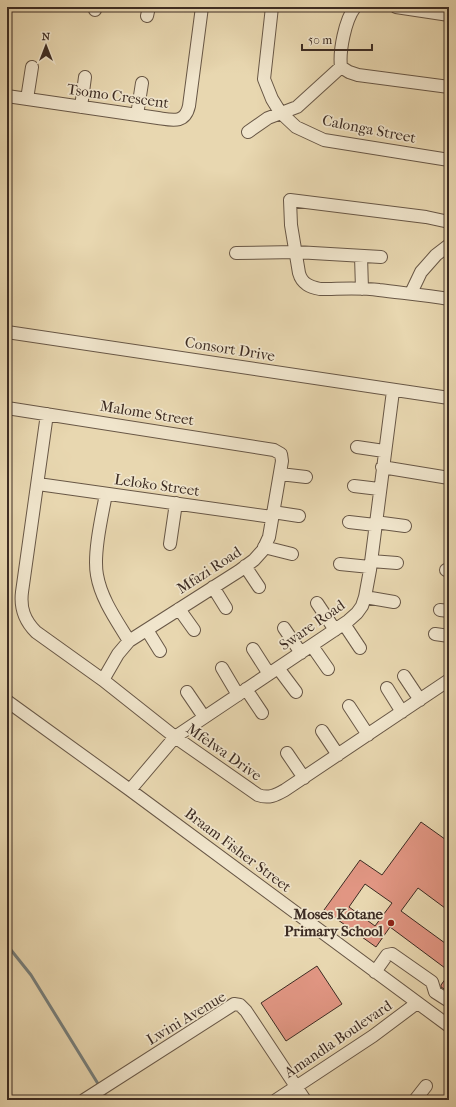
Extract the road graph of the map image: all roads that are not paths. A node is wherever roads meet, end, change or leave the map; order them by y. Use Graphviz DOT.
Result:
graph roads {
  1 [pos="202,7"];
  2 [pos="272,7"];
  3 [pos="355,7"];
  4 [pos="396,7"];
  5 [pos="449,16"];
  6 [pos="32,67"];
  7 [pos="341,68"];
  8 [pos="85,76"];
  9 [pos="142,83"];
  10 [pos="449,87"];
  11 [pos="7,96"];
  12 [pos="27,99"];
  13 [pos="81,107"];
  14 [pos="280,112"];
  15 [pos="137,115"];
  16 [pos="248,132"];
  17 [pos="449,160"];
  18 [pos="449,222"];
  19 [pos="449,245"];
  20 [pos="296,252"];
  21 [pos="236,253"];
  22 [pos="361,256"];
  23 [pos="381,257"];
  24 [pos="362,289"];
  25 [pos="411,293"];
  26 [pos="449,299"];
  27 [pos="7,332"];
  28 [pos="393,390"];
  29 [pos="449,398"];
  30 [pos="7,408"];
  31 [pos="47,414"];
  32 [pos="358,447"];
  33 [pos="384,451"];
  34 [pos="281,454"];
  35 [pos="382,468"];
  36 [pos="280,474"];
  37 [pos="306,478"];
  38 [pos="449,478"];
  39 [pos="38,484"];
  40 [pos="354,486"];
  41 [pos="379,490"];
  42 [pos="106,494"];
  43 [pos="176,504"];
  44 [pos="273,515"];
  45 [pos="299,516"];
  46 [pos="349,522"];
  47 [pos="375,524"];
  48 [pos="405,526"];
  49 [pos="170,544"];
  50 [pos="264,547"];
  51 [pos="292,554"];
  52 [pos="397,563"];
  53 [pos="340,564"];
  54 [pos="370,564"];
  55 [pos="245,566"];
  56 [pos="213,587"];
  57 [pos="259,587"];
  58 [pos="365,597"];
  59 [pos="394,602"];
  60 [pos="317,603"];
  61 [pos="179,608"];
  62 [pos="226,608"];
  63 [pos="340,627"];
  64 [pos="284,628"];
  65 [pos="147,630"];
  66 [pos="194,630"];
  67 [pos="435,634"];
  68 [pos="449,636"];
  69 [pos="129,641"];
  70 [pos="312,646"];
  71 [pos="360,648"];
  72 [pos="253,649"];
  73 [pos="160,651"];
  74 [pos="300,653"];
  75 [pos="222,668"];
  76 [pos="328,669"];
  77 [pos="274,671"];
  78 [pos="404,676"];
  79 [pos="103,680"];
  80 [pos="449,680"];
  81 [pos="387,688"];
  82 [pos="187,692"];
  83 [pos="242,692"];
  84 [pos="296,692"];
  85 [pos="420,700"];
  86 [pos="7,701"];
  87 [pos="350,706"];
  88 [pos="402,712"];
  89 [pos="262,713"];
  90 [pos="204,717"];
  91 [pos="322,731"];
  92 [pos="368,735"];
  93 [pos="175,737"];
  94 [pos="287,753"];
  95 [pos="338,755"];
  96 [pos="304,778"];
  97 [pos="130,790"];
  98 [pos="375,972"];
  99 [pos="449,1001"];
  100 [pos="417,1003"];
  101 [pos="449,1026"];
  102 [pos="426,1086"];
  103 [pos="296,1088"];
  104 [pos="89,1097"];
  105 [pos="276,1100"];
  106 [pos="305,1100"];
  107 [pos="415,1100"];
  1 -- 15 [label="street, Tsomo Crescent"];
  2 -- 14 [label="street, Calonga Street"];
  3 -- 7 [label="street"];
  4 -- 5 [label="street"];
  6 -- 12 [label="street"];
  7 -- 10 [label="street"];
  7 -- 14 [label="street"];
  8 -- 13 [label="street"];
  9 -- 15 [label="street"];
  11 -- 12 [label="street, Tsomo Crescent"];
  12 -- 13 [label="street, Tsomo Crescent"];
  13 -- 15 [label="street, Tsomo Crescent"];
  14 -- 16 [label="street"];
  14 -- 17 [label="street, Calonga Street"];
  18 -- 20 [label="street"];
  19 -- 25 [label="street"];
  20 -- 21 [label="street"];
  20 -- 22 [label="street"];
  20 -- 24 [label="street"];
  22 -- 23 [label="street"];
  22 -- 24 [label="street"];
  24 -- 25 [label="street"];
  25 -- 26 [label="street"];
  27 -- 28 [label="street, Consort Drive"];
  28 -- 29 [label="street, Consort Drive"];
  28 -- 33 [label="street, Sware Road"];
  30 -- 31 [label="street, Malome Street"];
  31 -- 34 [label="street, Malome Street"];
  31 -- 39 [label="street"];
  32 -- 33 [label="street"];
  33 -- 35 [label="street, Sware Road"];
  34 -- 36 [label="street, Mfazi Road"];
  35 -- 38 [label="street"];
  35 -- 41 [label="street, Sware Road"];
  36 -- 37 [label="street"];
  36 -- 44 [label="street, Mfazi Road"];
  39 -- 42 [label="street, Leloko Street"];
  39 -- 79 [label="street, Mfelwa Drive"];
  40 -- 41 [label="street"];
  41 -- 47 [label="street, Sware Road"];
  42 -- 43 [label="street, Leloko Street"];
  42 -- 69 [label="street"];
  43 -- 44 [label="street, Leloko Street"];
  43 -- 49 [label="street"];
  44 -- 45 [label="street, Leloko Street"];
  44 -- 50 [label="street, Mfazi Road"];
  46 -- 47 [label="street"];
  47 -- 48 [label="street"];
  47 -- 54 [label="street, Sware Road"];
  50 -- 51 [label="street"];
  50 -- 55 [label="street, Mfazi Road"];
  52 -- 54 [label="street"];
  53 -- 54 [label="street"];
  54 -- 58 [label="street, Sware Road"];
  55 -- 56 [label="street, Mfazi Road"];
  55 -- 57 [label="street"];
  56 -- 61 [label="street, Mfazi Road"];
  56 -- 62 [label="street"];
  58 -- 59 [label="street"];
  58 -- 63 [label="street, Sware Road"];
  60 -- 63 [label="street"];
  61 -- 65 [label="street, Mfazi Road"];
  61 -- 66 [label="street"];
  63 -- 70 [label="street, Sware Road"];
  63 -- 71 [label="street"];
  64 -- 74 [label="street"];
  65 -- 69 [label="street, Mfazi Road"];
  65 -- 73 [label="street"];
  67 -- 68 [label="street"];
  69 -- 79 [label="street, Mfazi Road"];
  70 -- 74 [label="street, Sware Road"];
  70 -- 76 [label="street"];
  72 -- 77 [label="street"];
  74 -- 77 [label="street, Sware Road"];
  75 -- 83 [label="street"];
  77 -- 83 [label="street, Sware Road"];
  77 -- 84 [label="street"];
  78 -- 85 [label="street"];
  79 -- 93 [label="street, Mfelwa Drive"];
  80 -- 85 [label="street, Mfelwa Drive"];
  81 -- 88 [label="street"];
  82 -- 90 [label="street"];
  83 -- 89 [label="street"];
  83 -- 90 [label="street, Sware Road"];
  85 -- 88 [label="street, Mfelwa Drive"];
  86 -- 97 [label="street, Braam Fisher Street"];
  87 -- 92 [label="street"];
  88 -- 92 [label="street, Mfelwa Drive"];
  90 -- 93 [label="street, Sware Road"];
  91 -- 95 [label="street"];
  92 -- 95 [label="street, Mfelwa Drive"];
  93 -- 96 [label="street, Mfelwa Drive"];
  93 -- 97 [label="street, Sware Road"];
  94 -- 96 [label="street"];
  95 -- 96 [label="street, Mfelwa Drive"];
  97 -- 98 [label="street, Braam Fisher Street"];
  98 -- 99 [label="street"];
  98 -- 100 [label="street, Braam Fisher Street"];
  100 -- 101 [label="street, Braam Fisher Street"];
  100 -- 103 [label="street, Amandla Boulevard"];
  102 -- 107 [label="street"];
  103 -- 104 [label="street, Lwini Avenue"];
  103 -- 105 [label="street, Amandla Boulevard"];
  103 -- 106 [label="street"];
}
